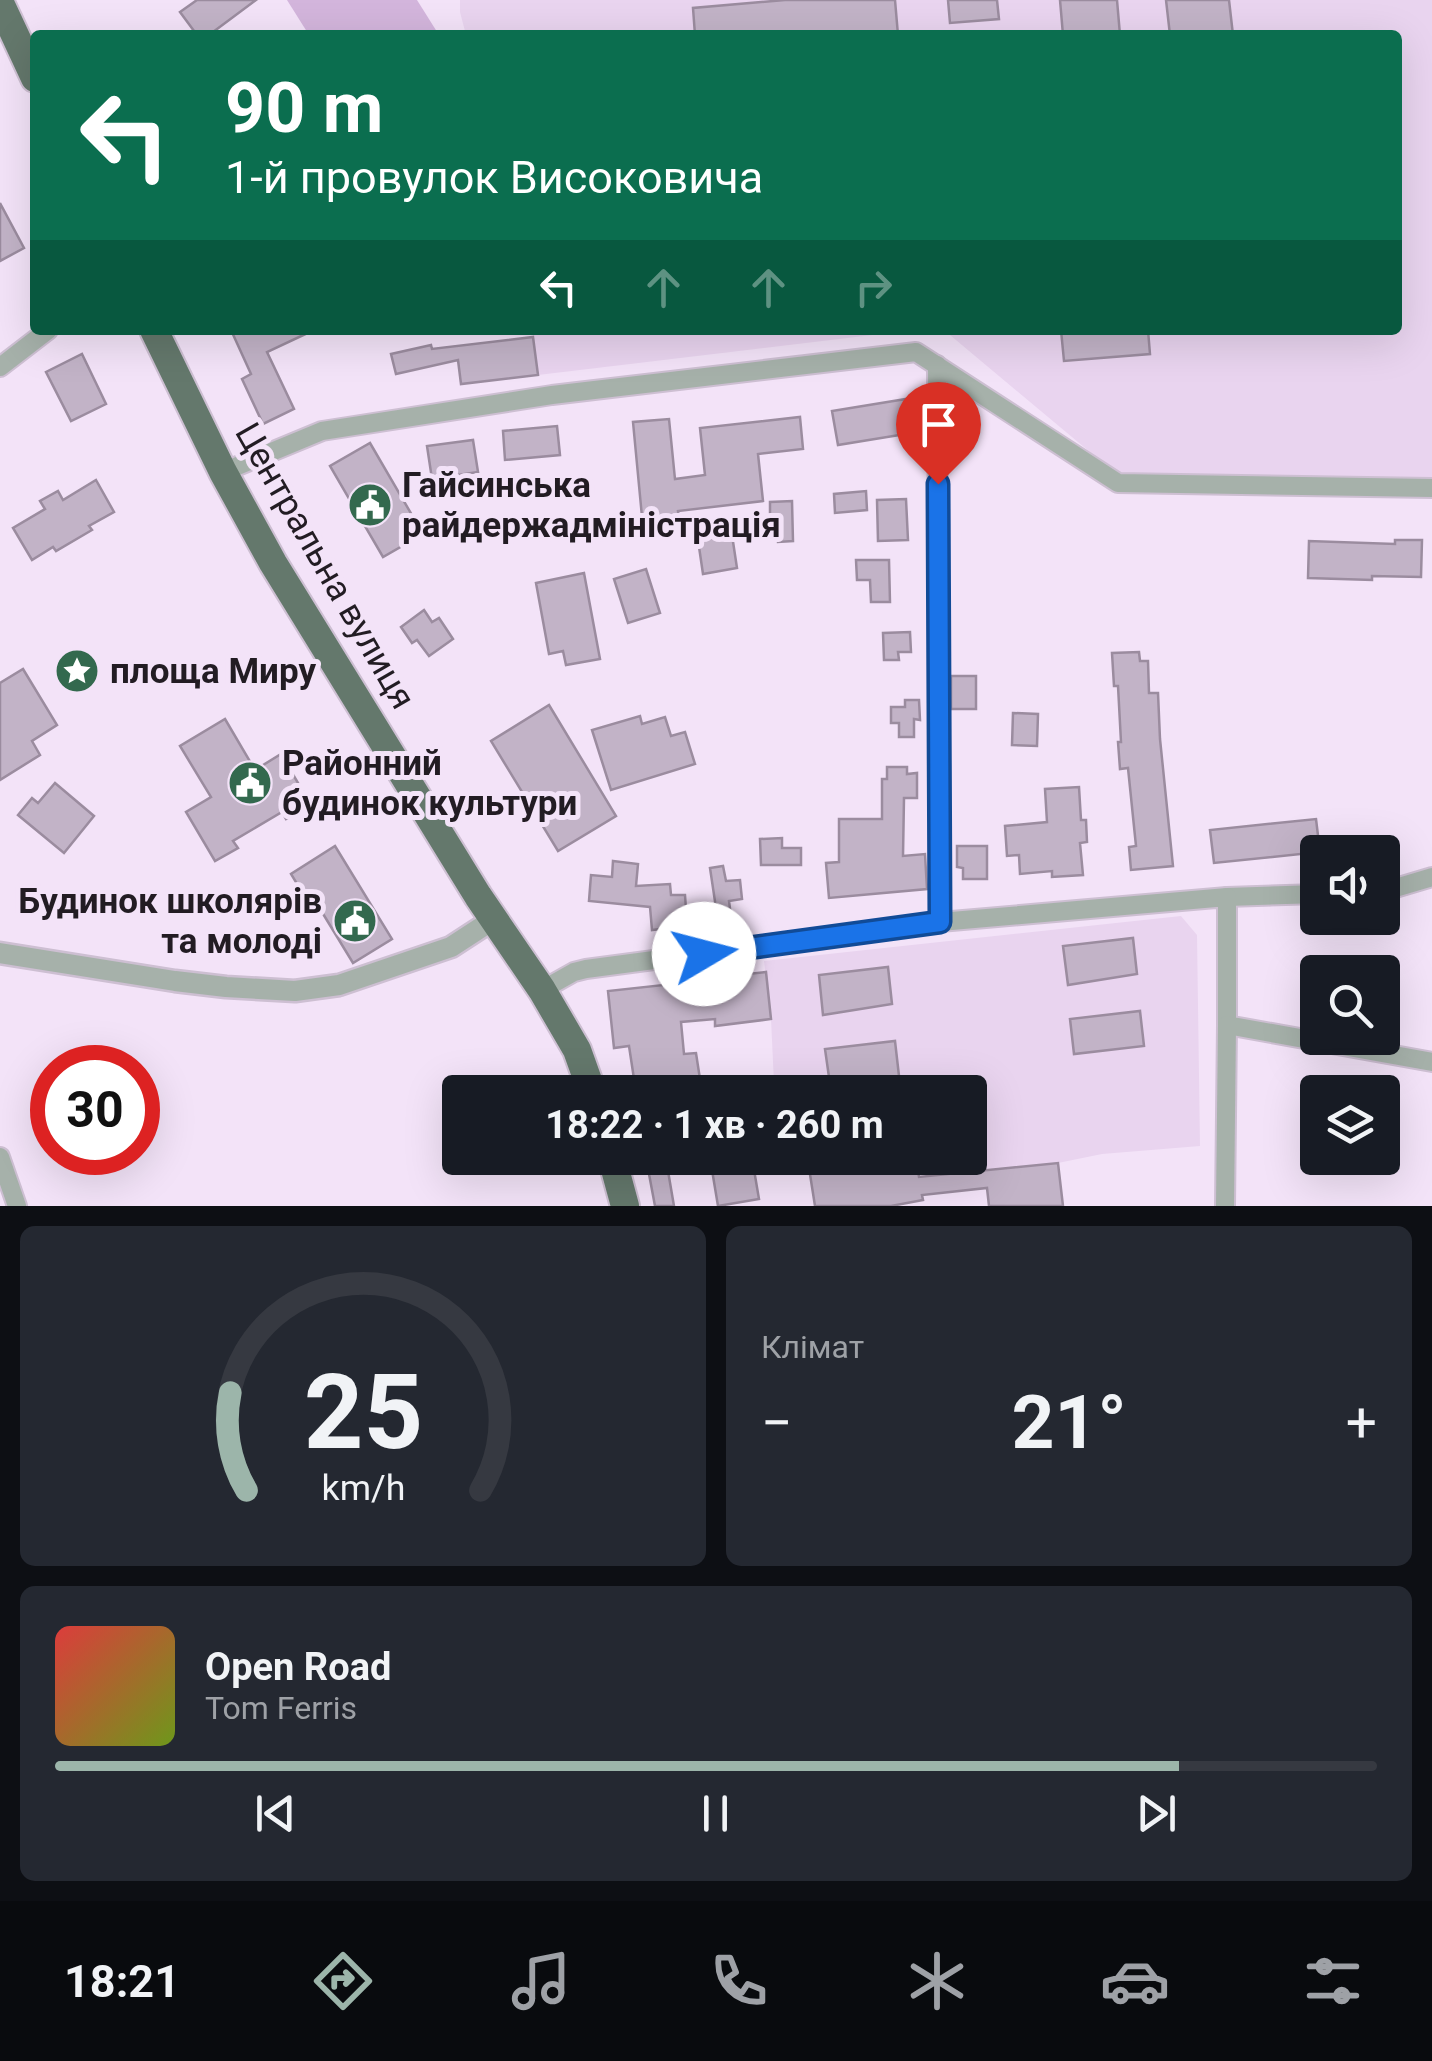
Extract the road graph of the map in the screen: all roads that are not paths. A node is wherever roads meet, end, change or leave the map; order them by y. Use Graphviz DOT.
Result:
graph roads {
  1 [pos="0,3"];
  2 [pos="30,67"];
  3 [pos="42,335"];
  4 [pos="156,335"];
  5 [pos="937,365"];
  6 [pos="0,367"];
  7 [pos="223,472"];
  8 [pos="1432,488"];
  9 [pos="1432,877"];
  10 [pos="1400,887"];
  11 [pos="1300,895"];
  12 [pos="1227,897"];
  13 [pos="494,920"];
  14 [pos="940,922"];
  15 [pos="0,954"];
  16 [pos="542,990"];
  17 [pos="1228,1025"];
  18 [pos="1432,1062"];
  19 [pos="586,1075"];
  20 [pos="0,1157"];
  21 [pos="616,1175"];
  22 [pos="621,1200"];
  23 [pos="17,1206"];
  24 [pos="1225,1206"];
  1 -- 2 [label="highway"];
  3 -- 6 [label="street"];
  4 -- 7 [label="highway, Центральна вулиця"];
  5 -- 7 [label="street"];
  5 -- 8 [label="street"];
  5 -- 14 [label="street"];
  7 -- 13 [label="highway, Центральна вулиця"];
  9 -- 10 [label="street"];
  11 -- 12 [label="street"];
  12 -- 14 [label="street"];
  12 -- 17 [label="street"];
  13 -- 15 [label="street"];
  13 -- 16 [label="highway, Центральна вулиця"];
  14 -- 16 [label="street"];
  16 -- 19 [label="highway, Центральна вулиця"];
  17 -- 18 [label="street"];
  17 -- 24 [label="street"];
  20 -- 23 [label="street"];
  21 -- 22 [label="highway"];
}
